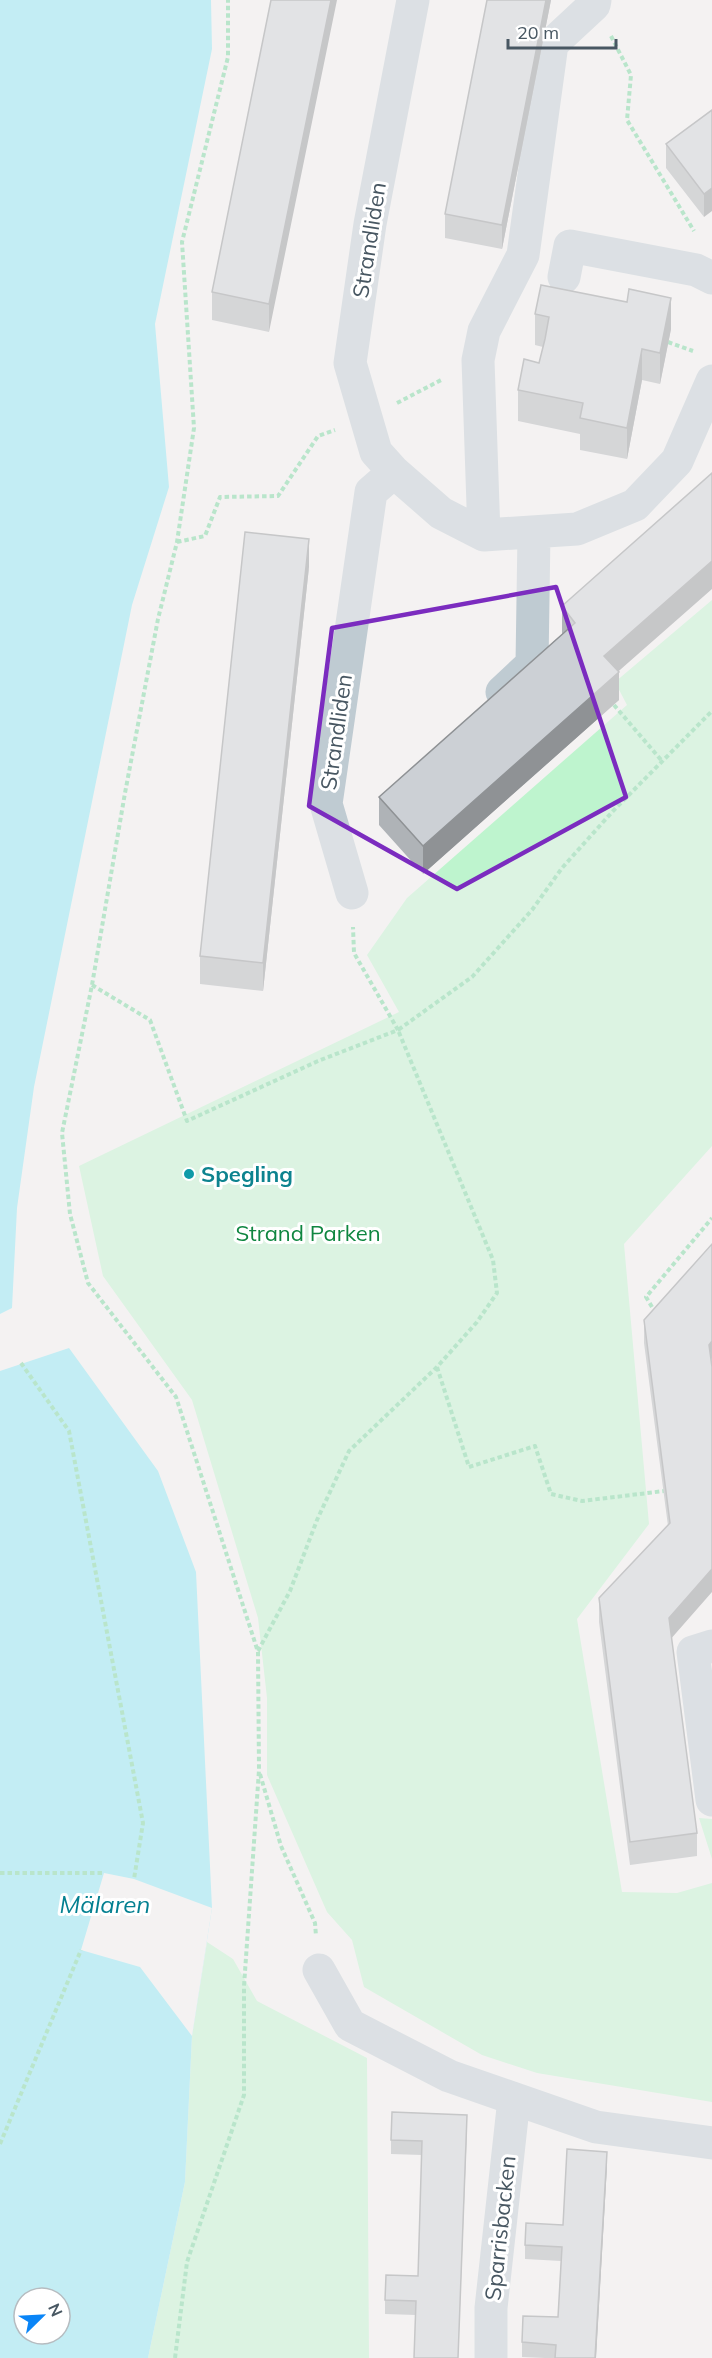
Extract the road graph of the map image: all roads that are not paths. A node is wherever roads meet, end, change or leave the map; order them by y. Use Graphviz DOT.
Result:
graph roads {
  1 [pos="413,0"];
  2 [pos="595,3"];
  3 [pos="564,277"];
  4 [pos="712,278"];
  5 [pos="707,368"];
  6 [pos="394,472"];
  7 [pos="534,533"];
  8 [pos="484,535"];
  9 [pos="483,711"];
  10 [pos="352,893"];
  11 [pos="712,1646"];
  12 [pos="712,1800"];
  13 [pos="319,1970"];
  14 [pos="514,2099"];
  15 [pos="712,2143"];
  16 [pos="491,2358"];
  1 -- 6 [label="street, Strandliden"];
  2 -- 8 [label="street"];
  3 -- 4 [label="street"];
  5 -- 7 [label="street, Strandliden"];
  6 -- 8 [label="street, Strandliden"];
  6 -- 10 [label="street, Strandliden"];
  7 -- 8 [label="street, Strandliden"];
  7 -- 9 [label="street"];
  11 -- 12 [label="street"];
  13 -- 14 [label="street"];
  14 -- 15 [label="street"];
  14 -- 16 [label="street, Sparrisbacken"];
}
